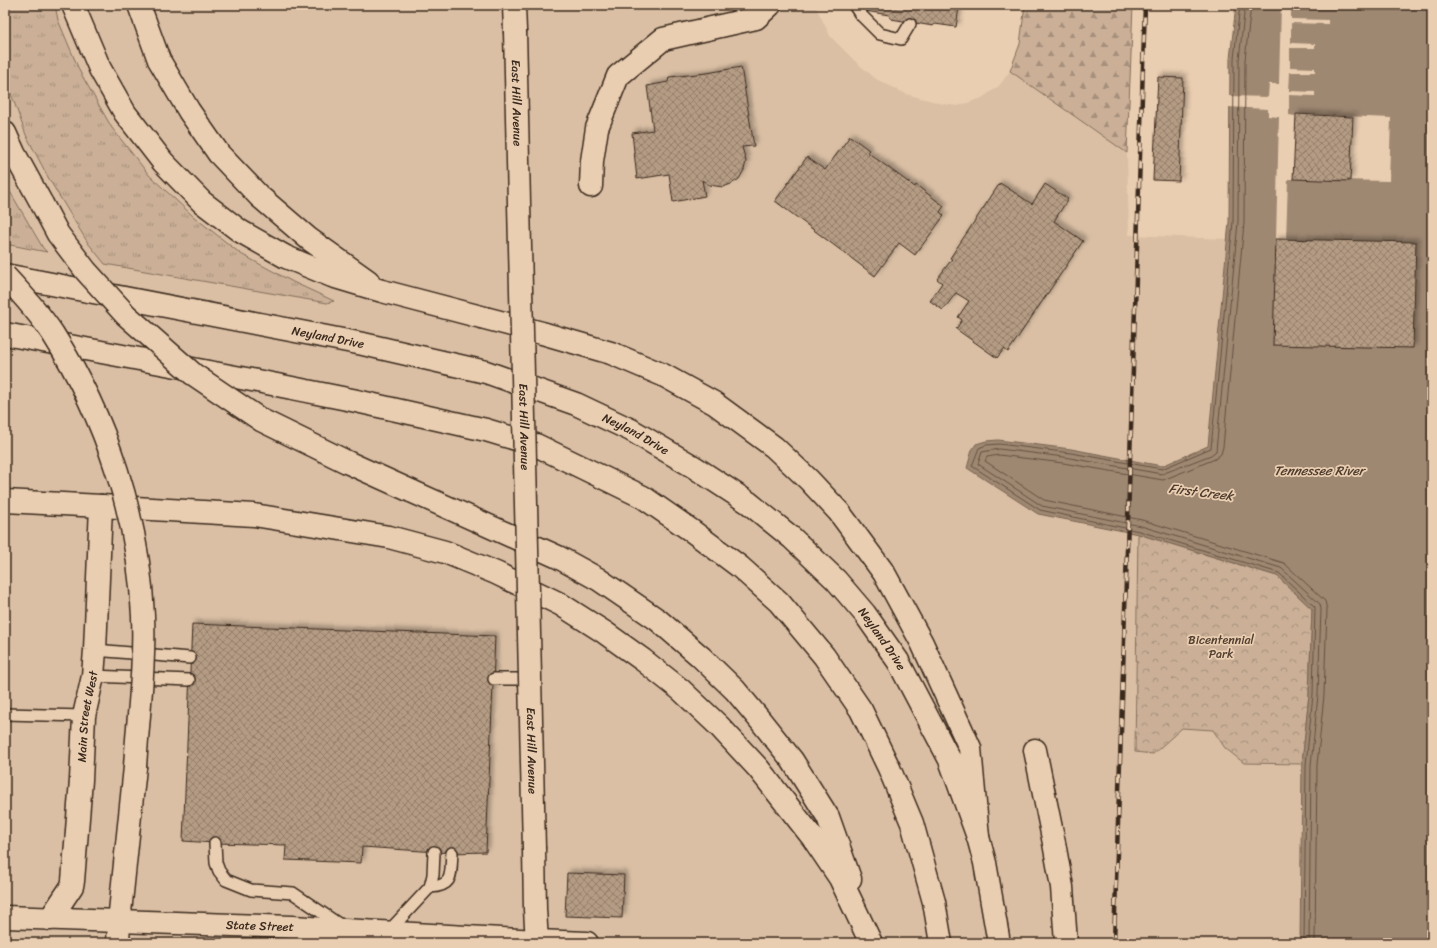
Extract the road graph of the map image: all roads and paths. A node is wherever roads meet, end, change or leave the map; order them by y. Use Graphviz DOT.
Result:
graph roads {
  1 [pos="73,5"];
  2 [pos="139,5"];
  3 [pos="514,5"];
  4 [pos="770,5"];
  5 [pos="854,5"];
  6 [pos="910,24"];
  7 [pos="5,133"];
  8 [pos="591,186"];
  9 [pos="5,275"];
  10 [pos="382,291"];
  11 [pos="5,334"];
  12 [pos="5,501"];
  13 [pos="101,506"];
  14 [pos="95,650"];
  15 [pos="190,658"];
  16 [pos="93,676"];
  17 [pos="530,678"];
  18 [pos="494,679"];
  19 [pos="189,680"];
  20 [pos="5,714"];
  21 [pos="84,716"];
  22 [pos="1035,750"];
  23 [pos="978,837"];
  24 [pos="215,844"];
  25 [pos="434,852"];
  26 [pos="452,853"];
  27 [pos="430,887"];
  28 [pos="5,917"];
  29 [pos="50,919"];
  30 [pos="119,922"];
  31 [pos="348,930"];
  32 [pos="388,932"];
  33 [pos="537,942"];
  34 [pos="118,943"];
  35 [pos="587,943"];
  36 [pos="872,943"];
  37 [pos="941,943"];
  38 [pos="999,943"];
  39 [pos="1066,943"];
  1 -- 10 [label="main road"];
  2 -- 10 [label="main road"];
  3 -- 17 [label="main road, East Hill Avenue, bridge"];
  4 -- 8 [label="main road"];
  5 -- 6 [label="lane"];
  7 -- 36 [label="main road, bridge"];
  9 -- 23 [label="main road, Neyland Drive"];
  9 -- 30 [label="main road, bridge"];
  10 -- 23 [label="main road"];
  11 -- 37 [label="main road"];
  12 -- 13 [label="main road"];
  13 -- 14 [label="main road, Main Street West"];
  13 -- 36 [label="main road"];
  14 -- 15 [label="lane"];
  14 -- 16 [label="main road, Main Street West"];
  16 -- 19 [label="lane"];
  16 -- 21 [label="main road, Main Street West"];
  17 -- 18 [label="lane"];
  17 -- 33 [label="main road, East Hill Avenue, bridge"];
  20 -- 21 [label="lane"];
  21 -- 29 [label="main road, Main Street West"];
  22 -- 39 [label="main road"];
  23 -- 38 [label="main road, Neyland Drive"];
  24 -- 31 [label="lane"];
  25 -- 27 [label="lane"];
  26 -- 27 [label="lane"];
  27 -- 32 [label="lane"];
  28 -- 29 [label="main road, State Street"];
  29 -- 30 [label="main road, State Street"];
  30 -- 31 [label="main road, State Street"];
  30 -- 34 [label="main road"];
  31 -- 32 [label="main road, State Street"];
  32 -- 33 [label="main road, State Street"];
  33 -- 35 [label="main road, State Street"];
}
